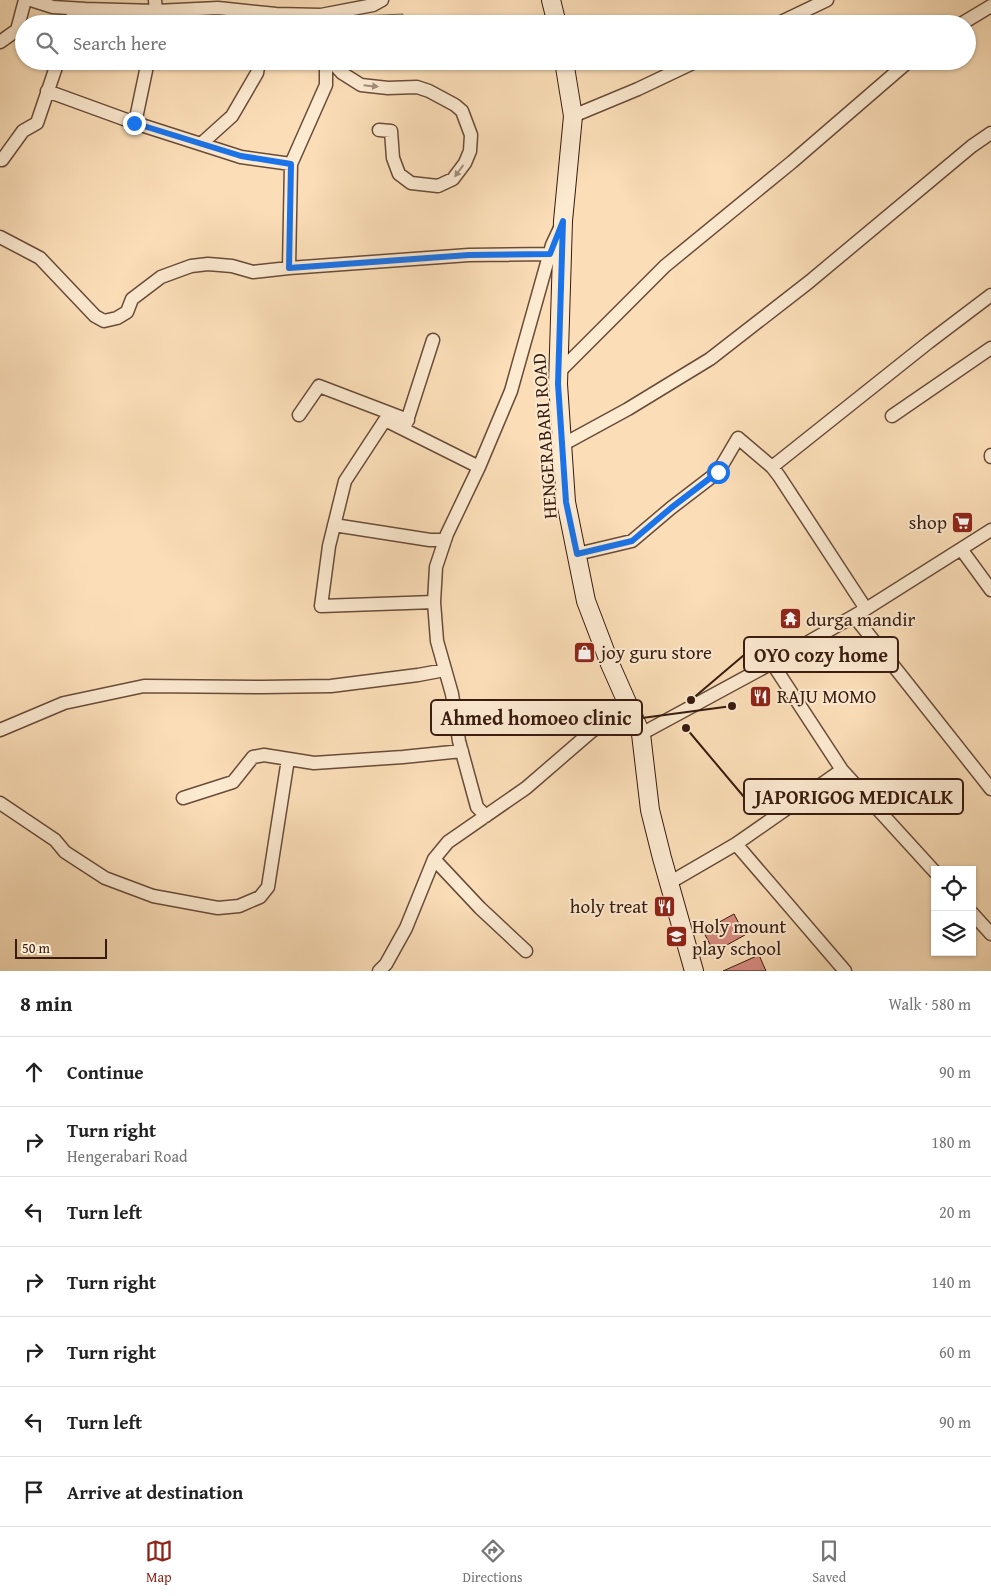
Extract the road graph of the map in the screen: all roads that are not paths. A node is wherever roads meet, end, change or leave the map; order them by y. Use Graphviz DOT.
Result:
graph roads {
  1 [pos="25,0"];
  2 [pos="31,0"];
  3 [pos="382,0"];
  4 [pos="551,0"];
  5 [pos="827,0"];
  6 [pos="80,6"];
  7 [pos="991,6"];
  8 [pos="155,12"];
  9 [pos="21,15"];
  10 [pos="252,15"];
  11 [pos="336,15"];
  12 [pos="555,15"];
  13 [pos="795,15"];
  14 [pos="976,15"];
  15 [pos="15,31"];
  16 [pos="0,42"];
  17 [pos="55,70"];
  18 [pos="146,70"];
  19 [pos="257,70"];
  20 [pos="326,70"];
  21 [pos="339,70"];
  22 [pos="565,70"];
  23 [pos="678,70"];
  24 [pos="899,70"];
  25 [pos="47,91"];
  26 [pos="573,116"];
  27 [pos="134,123"];
  28 [pos="379,130"];
  29 [pos="991,133"];
  30 [pos="202,144"];
  31 [pos="0,160"];
  32 [pos="291,164"];
  33 [pos="563,221"];
  34 [pos="0,237"];
  35 [pos="550,254"];
  36 [pos="289,268"];
  37 [pos="991,295"];
  38 [pos="433,340"];
  39 [pos="991,348"];
  40 [pos="559,372"];
  41 [pos="299,415"];
  42 [pos="892,416"];
  43 [pos="406,425"];
  44 [pos="562,445"];
  45 [pos="479,467"];
  46 [pos="772,468"];
  47 [pos="334,526"];
  48 [pos="991,530"];
  49 [pos="445,540"];
  50 [pos="961,549"];
  51 [pos="577,554"];
  52 [pos="991,590"];
  53 [pos="434,602"];
  54 [pos="866,609"];
  55 [pos="854,616"];
  56 [pos="772,663"];
  57 [pos="445,670"];
  58 [pos="628,708"];
  59 [pos="0,730"];
  60 [pos="641,734"];
  61 [pos="462,751"];
  62 [pos="288,759"];
  63 [pos="842,770"];
  64 [pos="991,789"];
  65 [pos="183,798"];
  66 [pos="0,803"];
  67 [pos="486,816"];
  68 [pos="736,844"];
  69 [pos="434,859"];
  70 [pos="931,868"];
  71 [pos="669,883"];
  72 [pos="976,917"];
  73 [pos="991,934"];
  74 [pos="526,951"];
  75 [pos="379,971"];
  76 [pos="694,971"];
  77 [pos="845,971"];
  1 -- 9 [label="street"];
  2 -- 6 [label="street"];
  3 -- 11 [label="street"];
  4 -- 12 [label="main road"];
  5 -- 13 [label="street"];
  6 -- 8 [label="street"];
  7 -- 14 [label="street"];
  8 -- 10 [label="street"];
  15 -- 16 [label="street"];
  17 -- 25 [label="street"];
  18 -- 27 [label="street"];
  19 -- 30 [label="street"];
  20 -- 32 [label="street"];
  21 -- 28 [label="street, one-way"];
  22 -- 26 [label="main road, HENGERABARI ROAD"];
  23 -- 26 [label="street"];
  24 -- 40 [label="street"];
  25 -- 27 [label="street"];
  25 -- 31 [label="street"];
  26 -- 33 [label="main road, HENGERABARI ROAD"];
  27 -- 30 [label="street"];
  29 -- 44 [label="street"];
  30 -- 32 [label="street"];
  32 -- 36 [label="street"];
  33 -- 35 [label="street"];
  33 -- 40 [label="main road, HENGERABARI ROAD"];
  34 -- 36 [label="street"];
  35 -- 36 [label="street"];
  35 -- 45 [label="street"];
  37 -- 46 [label="street"];
  38 -- 43 [label="street"];
  39 -- 42 [label="street"];
  40 -- 44 [label="main road, HENGERABARI ROAD"];
  41 -- 43 [label="street"];
  43 -- 45 [label="street"];
  43 -- 47 [label="street"];
  44 -- 51 [label="main road, HENGERABARI ROAD"];
  45 -- 49 [label="street"];
  46 -- 51 [label="street"];
  46 -- 54 [label="street"];
  47 -- 49 [label="street"];
  47 -- 53 [label="street"];
  48 -- 50 [label="street"];
  49 -- 53 [label="street"];
  50 -- 52 [label="street"];
  50 -- 54 [label="street"];
  51 -- 58 [label="main road, HENGERABARI ROAD"];
  53 -- 57 [label="street"];
  54 -- 55 [label="street"];
  55 -- 56 [label="street"];
  55 -- 64 [label="street"];
  56 -- 60 [label="street"];
  56 -- 63 [label="street"];
  57 -- 59 [label="street"];
  57 -- 61 [label="street"];
  58 -- 60 [label="main road, HENGERABARI ROAD"];
  58 -- 67 [label="street"];
  60 -- 71 [label="main road, HENGERABARI ROAD"];
  61 -- 62 [label="street"];
  61 -- 67 [label="street"];
  62 -- 65 [label="street"];
  62 -- 66 [label="street"];
  63 -- 68 [label="street"];
  63 -- 70 [label="street"];
  67 -- 69 [label="street"];
  68 -- 71 [label="street"];
  68 -- 77 [label="street"];
  69 -- 74 [label="street"];
  69 -- 75 [label="street"];
  71 -- 76 [label="main road, HENGERABARI ROAD"];
  72 -- 73 [label="street"];
}
